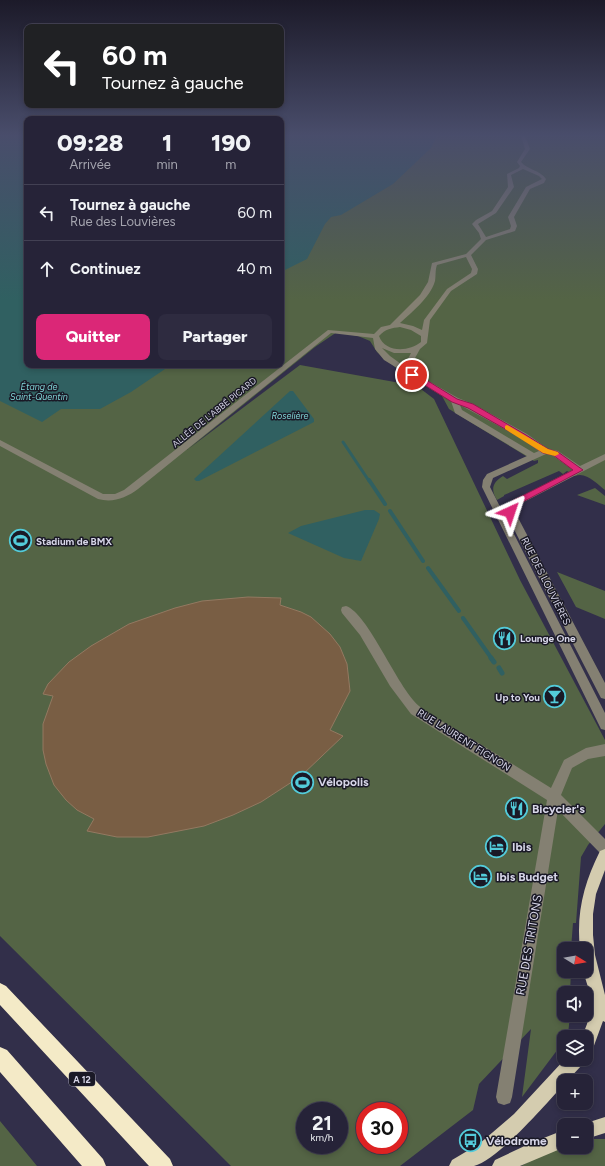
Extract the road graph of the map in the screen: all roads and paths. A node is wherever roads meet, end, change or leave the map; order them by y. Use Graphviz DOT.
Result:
graph roads {
  1 [pos="509,190"];
  2 [pos="527,190"];
  3 [pos="484,239"];
  4 [pos="468,254"];
  5 [pos="392,326"];
  6 [pos="424,336"];
  7 [pos="377,339"];
  8 [pos="417,349"];
  9 [pos="284,368"];
  10 [pos="284,368"];
  11 [pos="412,375"];
  12 [pos="455,400"];
  13 [pos="492,418"];
  14 [pos="480,425"];
  15 [pos="0,443"];
  16 [pos="545,451"];
  17 [pos="533,456"];
  18 [pos="605,457"];
  19 [pos="579,470"];
  20 [pos="346,610"];
  21 [pos="605,694"];
  22 [pos="605,725"];
  23 [pos="605,750"];
  24 [pos="554,797"];
  25 [pos="605,848"];
  26 [pos="605,856"];
  27 [pos="0,992"];
  28 [pos="599,1000"];
  29 [pos="605,1014"];
  30 [pos="593,1031"];
  31 [pos="0,1057"];
  32 [pos="570,1066"];
  33 [pos="504,1097"];
  34 [pos="605,1125"];
  35 [pos="593,1129"];
  36 [pos="557,1142"];
  37 [pos="96,1166"];
  38 [pos="163,1166"];
  39 [pos="458,1166"];
  40 [pos="501,1166"];
  1 -- 3 [label="street"];
  2 -- 3 [label="street"];
  3 -- 4 [label="street"];
  4 -- 5 [label="street"];
  4 -- 6 [label="street"];
  5 -- 6 [label="street"];
  5 -- 7 [label="street"];
  6 -- 8 [label="street"];
  7 -- 8 [label="street"];
  7 -- 9 [label="street, ALLÉE DE L'ABBÉ PICARD"];
  7 -- 11 [label="street"];
  8 -- 11 [label="street"];
  10 -- 15 [label="street, ALLÉE DE L'ABBÉ PICARD"];
  11 -- 12 [label="street"];
  12 -- 13 [label="street"];
  12 -- 14 [label="street"];
  13 -- 14 [label="street"];
  13 -- 16 [label="street"];
  14 -- 17 [label="street"];
  16 -- 17 [label="street, RUE DES LOUVIÈRES"];
  16 -- 19 [label="street"];
  17 -- 22 [label="street, RUE DES LOUVIÈRES"];
  18 -- 19 [label="street"];
  19 -- 21 [label="street, RUE DES LOUVIÈRES"];
  20 -- 24 [label="street, RUE LAURENT FIGNON"];
  23 -- 24 [label="street, RUE DES TRITONS"];
  24 -- 25 [label="street, RUE LAURENT FIGNON"];
  24 -- 33 [label="street, RUE DES TRITONS"];
  26 -- 28 [label="main road"];
  27 -- 38 [label="highway, A 12"];
  28 -- 29 [label="main road"];
  28 -- 30 [label="main road"];
  31 -- 37 [label="highway"];
  32 -- 39 [label="main road"];
  34 -- 35 [label="main road"];
  36 -- 40 [label="main road"];
}
